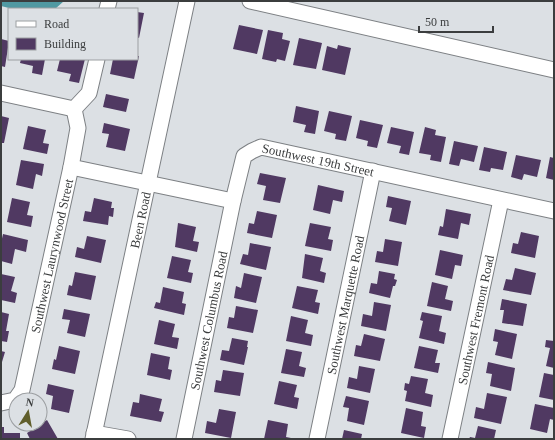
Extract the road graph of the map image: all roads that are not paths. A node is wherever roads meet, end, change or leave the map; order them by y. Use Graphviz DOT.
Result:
graph roads {
  1 [pos="187,1"];
  2 [pos="250,1"];
  3 [pos="97,60"];
  4 [pos="554,70"];
  5 [pos="1,93"];
  6 [pos="74,109"];
  7 [pos="71,167"];
  8 [pos="373,171"];
  9 [pos="148,184"];
  10 [pos="501,200"];
  11 [pos="233,201"];
  12 [pos="554,211"];
  13 [pos="20,392"];
  14 [pos="94,436"];
  15 [pos="128,439"];
  16 [pos="184,439"];
  17 [pos="317,439"];
  18 [pos="450,439"];
  1 -- 9 [label="street, Been Road"];
  2 -- 4 [label="street"];
  3 -- 6 [label="street"];
  5 -- 6 [label="street"];
  6 -- 7 [label="street, Southwest Laurynwood Street"];
  7 -- 9 [label="street"];
  7 -- 13 [label="street, Southwest Laurynwood Street"];
  8 -- 10 [label="street, Southwest 19th Street"];
  8 -- 11 [label="street, Southwest 19th Street"];
  8 -- 17 [label="street, Southwest Marquette Road"];
  9 -- 11 [label="street"];
  9 -- 14 [label="street, Been Road"];
  10 -- 12 [label="street, Southwest 19th Street"];
  10 -- 18 [label="street, Southwest Fremont Road"];
  11 -- 16 [label="street, Southwest Columbus Road"];
  14 -- 15 [label="street"];
}
